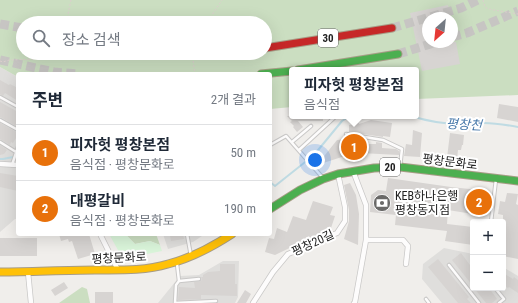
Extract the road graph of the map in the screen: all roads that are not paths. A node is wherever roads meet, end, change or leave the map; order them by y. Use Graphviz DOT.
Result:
graph roads {
  1 [pos="392,28"];
  2 [pos="272,47"];
  3 [pos="398,54"];
  4 [pos="317,67"];
  5 [pos="289,71"];
  6 [pos="272,73"];
  7 [pos="0,97"];
  8 [pos="16,106"];
  9 [pos="333,119"];
  10 [pos="0,120"];
  11 [pos="312,126"];
  12 [pos="16,129"];
  13 [pos="346,134"];
  14 [pos="0,142"];
  15 [pos="292,142"];
  16 [pos="272,144"];
  17 [pos="299,150"];
  18 [pos="16,152"];
  19 [pos="0,164"];
  20 [pos="12,165"];
  21 [pos="16,166"];
  22 [pos="400,167"];
  23 [pos="353,171"];
  24 [pos="338,174"];
  25 [pos="496,178"];
  26 [pos="324,179"];
  27 [pos="518,181"];
  28 [pos="272,208"];
  29 [pos="490,219"];
  30 [pos="101,236"];
  31 [pos="187,236"];
  32 [pos="229,236"];
  33 [pos="366,240"];
  34 [pos="191,257"];
  35 [pos="177,261"];
  36 [pos="406,264"];
  37 [pos="449,265"];
  38 [pos="118,270"];
  39 [pos="0,272"];
  40 [pos="28,272"];
  41 [pos="199,279"];
  42 [pos="179,281"];
  43 [pos="497,291"];
  44 [pos="426,299"];
  45 [pos="216,301"];
  46 [pos="31,303"];
  47 [pos="253,303"];
  48 [pos="354,303"];
  49 [pos="429,303"];
  50 [pos="479,303"];
  51 [pos="499,303"];
  1 -- 2 [label="main road, 30"];
  3 -- 4 [label="main road, 30"];
  5 -- 6 [label="main road"];
  7 -- 8 [label="lane"];
  9 -- 17 [label="lane"];
  10 -- 12 [label="lane"];
  11 -- 15 [label="lane"];
  13 -- 22 [label="lane"];
  14 -- 18 [label="lane"];
  15 -- 16 [label="lane"];
  15 -- 17 [label="lane"];
  17 -- 26 [label="lane"];
  18 -- 20 [label="lane"];
  19 -- 20 [label="street"];
  20 -- 21 [label="street"];
  22 -- 23 [label="main road, 평창문화로 / 20"];
  22 -- 25 [label="main road, 평창문화로 / 20"];
  23 -- 24 [label="main road, 평창문화로 / 20"];
  23 -- 33 [label="street"];
  24 -- 26 [label="main road, 평창문화로 / 20"];
  24 -- 47 [label="street, 평창20길"];
  25 -- 27 [label="main road, 평창문화로 / 20"];
  25 -- 29 [label="lane"];
  26 -- 28 [label="main road, 평창문화로 / 20"];
  30 -- 38 [label="street"];
  31 -- 34 [label="lane"];
  32 -- 34 [label="main road, 평창문화로"];
  33 -- 36 [label="street"];
  33 -- 48 [label="street"];
  34 -- 35 [label="main road, 평창문화로"];
  35 -- 38 [label="main road, 평창문화로"];
  35 -- 42 [label="lane"];
  37 -- 50 [label="lane"];
  38 -- 40 [label="main road, 평창문화로"];
  39 -- 40 [label="main road, 평창문화로"];
  40 -- 46 [label="street"];
  41 -- 42 [label="lane"];
  42 -- 45 [label="lane"];
  43 -- 51 [label="lane"];
  44 -- 49 [label="lane"];
}
